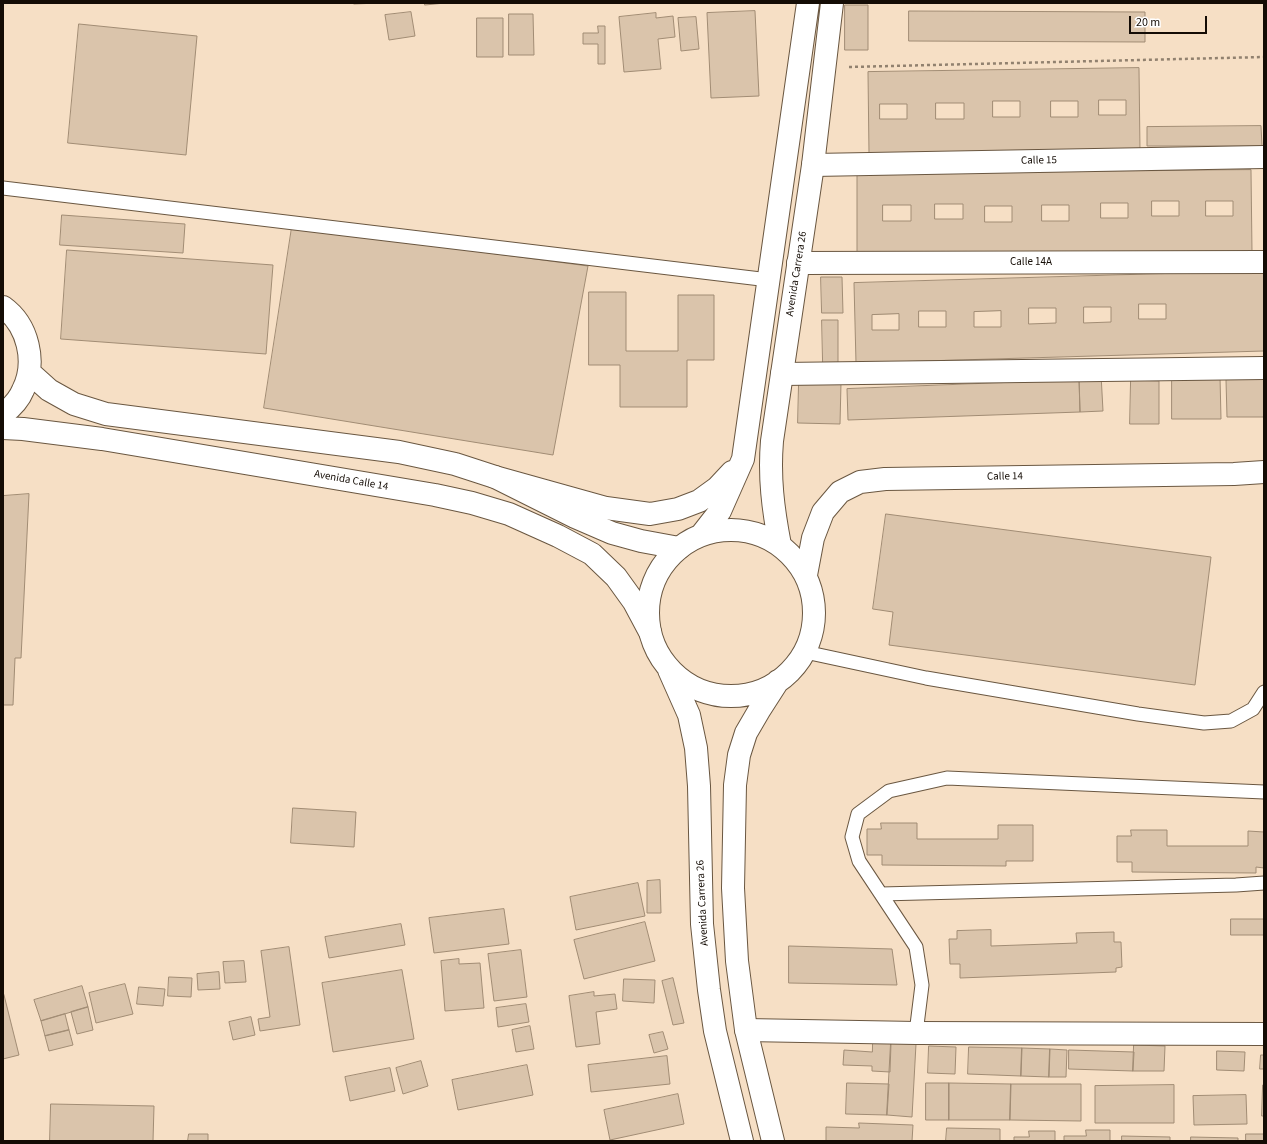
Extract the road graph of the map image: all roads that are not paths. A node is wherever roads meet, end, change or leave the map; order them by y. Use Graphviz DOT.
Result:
graph roads {
  1 [pos="808,3"];
  2 [pos="832,3"];
  3 [pos="1264,157"];
  4 [pos="813,165"];
  5 [pos="3,188"];
  6 [pos="1264,262"];
  7 [pos="798,263"];
  8 [pos="769,280"];
  9 [pos="3,307"];
  10 [pos="1264,368"];
  11 [pos="29,372"];
  12 [pos="782,374"];
  13 [pos="3,414"];
  14 [pos="3,428"];
  15 [pos="743,459"];
  16 [pos="1264,472"];
  17 [pos="495,477"];
  18 [pos="702,534"];
  19 [pos="780,544"];
  20 [pos="679,548"];
  21 [pos="806,575"];
  22 [pos="650,632"];
  23 [pos="805,652"];
  24 [pos="668,667"];
  25 [pos="778,682"];
  26 [pos="1264,692"];
  27 [pos="1264,792"];
  28 [pos="1264,883"];
  29 [pos="881,894"];
  30 [pos="746,1030"];
  31 [pos="916,1033"];
  32 [pos="1264,1034"];
  33 [pos="742,1141"];
  34 [pos="773,1141"];
  1 -- 8 [label="street"];
  2 -- 4 [label="street, Avenida Carrera 26"];
  3 -- 4 [label="street, Calle 15"];
  4 -- 7 [label="street, Avenida Carrera 26"];
  5 -- 8 [label="lane"];
  6 -- 7 [label="street, Calle 14A"];
  7 -- 12 [label="street, Avenida Carrera 26"];
  8 -- 15 [label="street"];
  9 -- 11 [label="street"];
  10 -- 12 [label="street"];
  11 -- 13 [label="street"];
  11 -- 17 [label="street"];
  12 -- 19 [label="street, Avenida Carrera 26"];
  14 -- 22 [label="street, Avenida Calle 14"];
  15 -- 17 [label="street"];
  15 -- 18 [label="street"];
  16 -- 21 [label="street, Calle 14"];
  17 -- 20 [label="street"];
  18 -- 19 [label="street"];
  18 -- 20 [label="street"];
  19 -- 21 [label="street"];
  20 -- 22 [label="street"];
  21 -- 23 [label="street"];
  22 -- 24 [label="street"];
  23 -- 25 [label="street"];
  23 -- 26 [label="lane"];
  24 -- 25 [label="street"];
  24 -- 33 [label="street, Avenida Carrera 26"];
  25 -- 30 [label="street"];
  27 -- 29 [label="lane"];
  28 -- 29 [label="lane"];
  29 -- 31 [label="lane"];
  30 -- 31 [label="street"];
  30 -- 34 [label="street"];
  31 -- 32 [label="street"];
}
